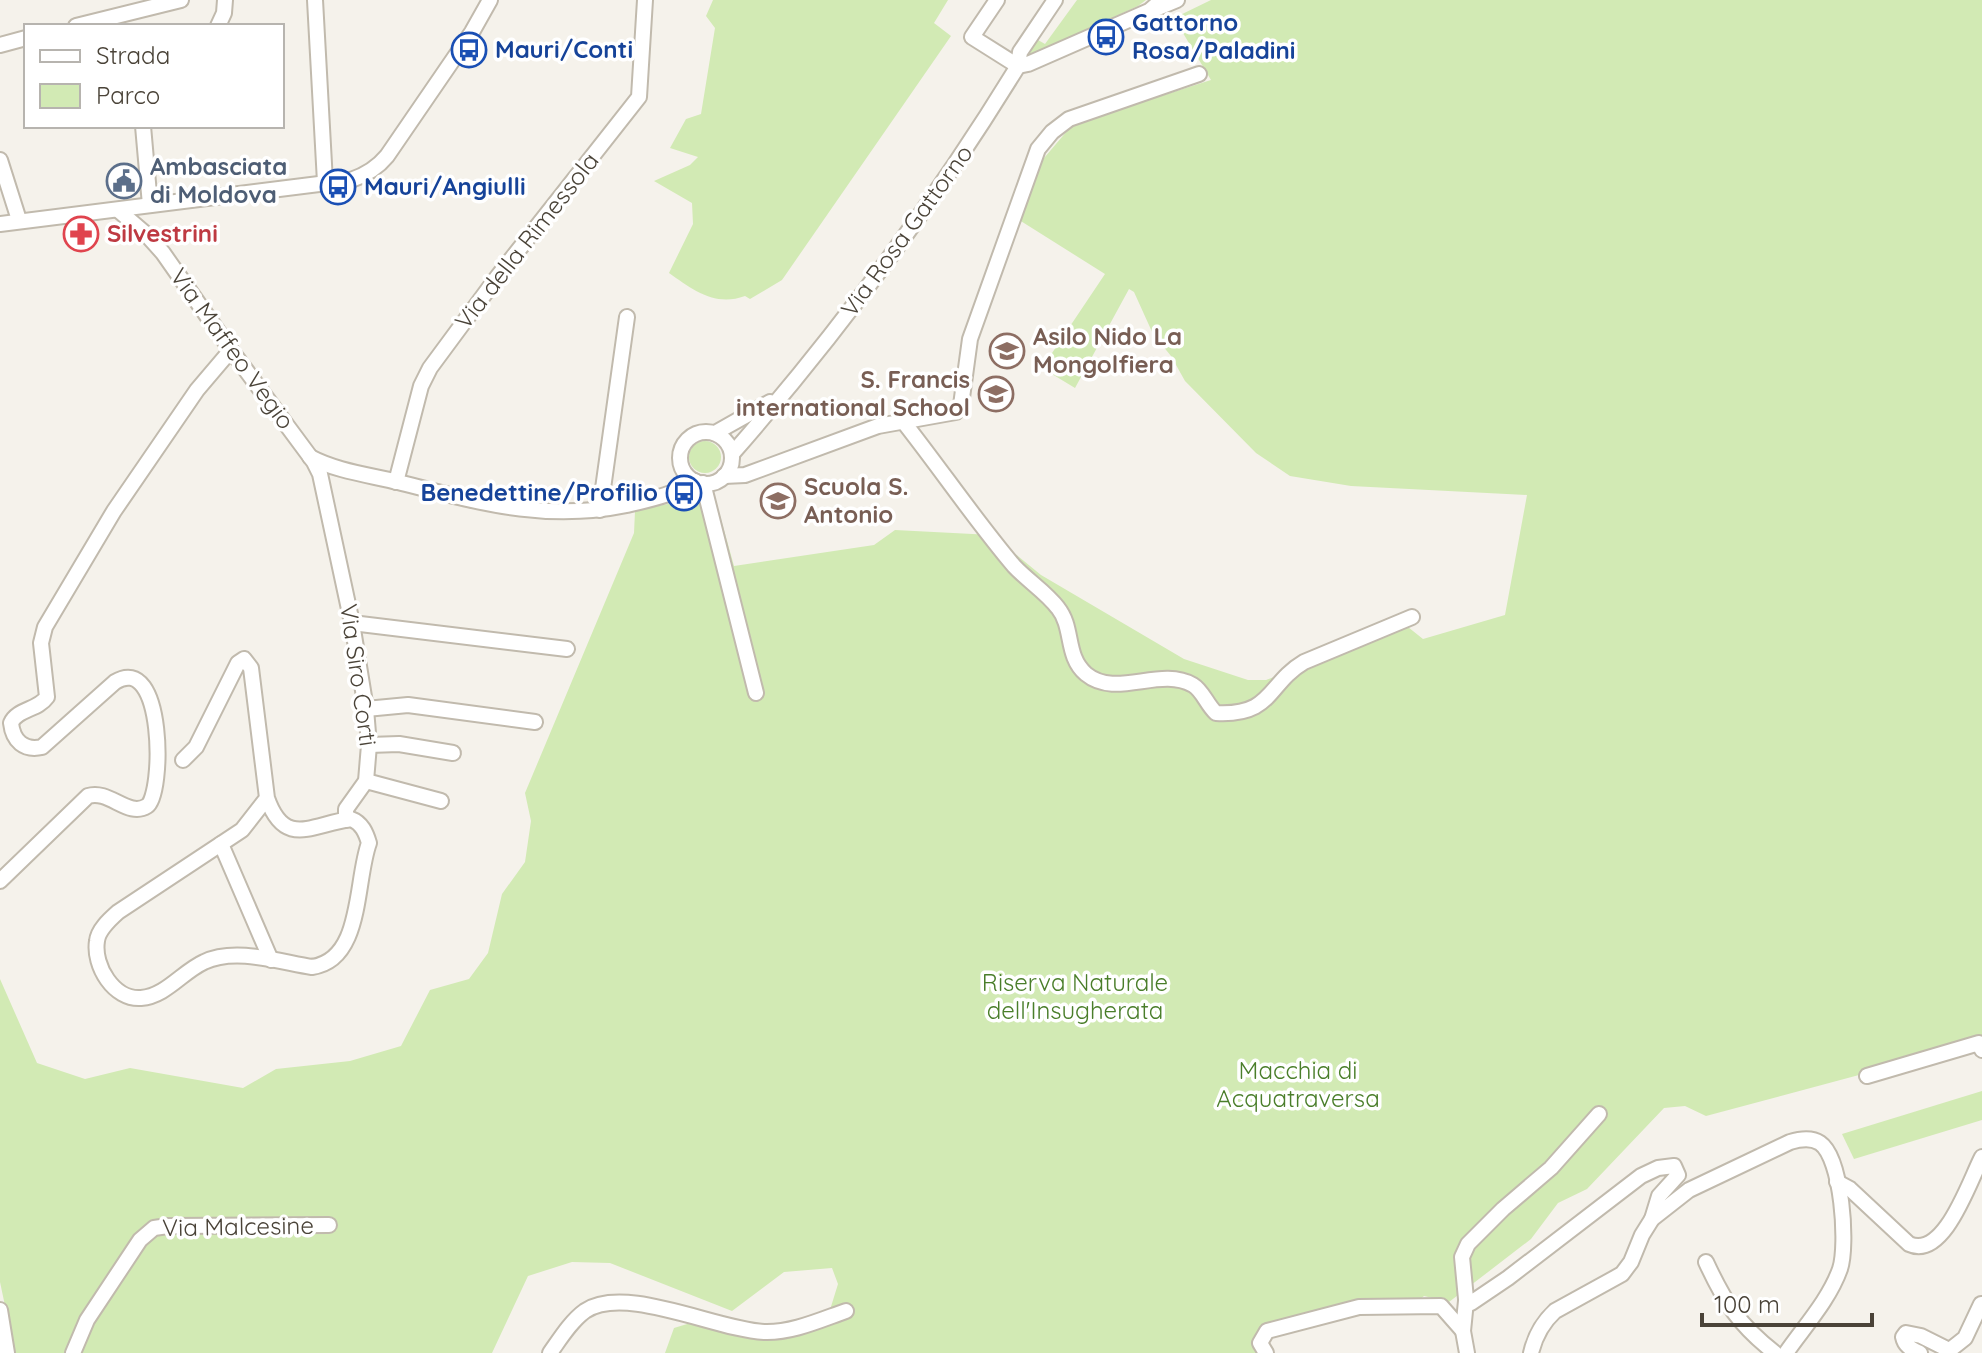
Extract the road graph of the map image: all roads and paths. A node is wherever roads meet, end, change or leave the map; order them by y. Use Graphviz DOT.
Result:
graph roads {
  1 [pos="181,0"];
  2 [pos="225,0"];
  3 [pos="315,0"];
  4 [pos="490,0"];
  5 [pos="645,0"];
  6 [pos="997,0"];
  7 [pos="1055,0"];
  8 [pos="1162,0"];
  9 [pos="1177,0"];
  10 [pos="1149,11"];
  11 [pos="84,24"];
  12 [pos="219,24"];
  13 [pos="24,39"];
  14 [pos="0,45"];
  15 [pos="1018,66"];
  16 [pos="1199,74"];
  17 [pos="143,128"];
  18 [pos="0,160"];
  19 [pos="325,182"];
  20 [pos="150,205"];
  21 [pos="118,210"];
  22 [pos="19,220"];
  23 [pos="0,224"];
  24 [pos="627,317"];
  25 [pos="231,350"];
  26 [pos="787,390"];
  27 [pos="902,420"];
  28 [pos="715,433"];
  29 [pos="732,454"];
  30 [pos="310,456"];
  31 [pos="724,476"];
  32 [pos="396,482"];
  33 [pos="699,482"];
  34 [pos="600,510"];
  35 [pos="1412,617"];
  36 [pos="352,623"];
  37 [pos="567,649"];
  38 [pos="756,693"];
  39 [pos="366,709"];
  40 [pos="535,722"];
  41 [pos="369,745"];
  42 [pos="453,753"];
  43 [pos="183,760"];
  44 [pos="366,781"];
  45 [pos="267,798"];
  46 [pos="441,801"];
  47 [pos="346,820"];
  48 [pos="221,844"];
  49 [pos="0,881"];
  50 [pos="271,960"];
  51 [pos="1981,1045"];
  52 [pos="1867,1076"];
  53 [pos="1599,1114"];
  54 [pos="1982,1157"];
  55 [pos="1837,1182"];
  56 [pos="1652,1219"];
  57 [pos="329,1225"];
  58 [pos="1706,1262"];
  59 [pos="1466,1301"];
  60 [pos="1981,1304"];
  61 [pos="0,1310"];
  62 [pos="846,1311"];
  63 [pos="1463,1331"];
  64 [pos="1946,1351"];
  65 [pos="7,1353"];
  66 [pos="73,1353"];
  67 [pos="550,1353"];
  68 [pos="1266,1353"];
  69 [pos="1467,1353"];
  70 [pos="1531,1353"];
  71 [pos="1775,1353"];
  72 [pos="1786,1353"];
  73 [pos="1920,1353"];
  1 -- 11 [label="street"];
  2 -- 12 [label="street"];
  3 -- 19 [label="street"];
  4 -- 19 [label="street"];
  5 -- 32 [label="street, Via della Rimessola"];
  6 -- 15 [label="street"];
  7 -- 15 [label="street, Via Rosa Gattorno"];
  8 -- 10 [label="street"];
  9 -- 10 [label="street"];
  10 -- 15 [label="street"];
  13 -- 14 [label="street"];
  15 -- 26 [label="street, Via Rosa Gattorno"];
  16 -- 27 [label="street"];
  17 -- 20 [label="street"];
  18 -- 22 [label="street"];
  19 -- 20 [label="street"];
  20 -- 21 [label="street"];
  21 -- 22 [label="street"];
  21 -- 25 [label="street, Via Maffeo Vegio"];
  22 -- 23 [label="street"];
  24 -- 34 [label="street"];
  25 -- 30 [label="street, Via Maffeo Vegio"];
  25 -- 49 [label="street"];
  26 -- 28 [label="street, Via Rosa Gattorno"];
  26 -- 29 [label="street, Via Rosa Gattorno"];
  27 -- 31 [label="street"];
  27 -- 35 [label="street"];
  28 -- 29 [label="street"];
  28 -- 33 [label="street"];
  29 -- 31 [label="street"];
  30 -- 32 [label="street"];
  30 -- 36 [label="street, Via Siro Corti"];
  31 -- 33 [label="street"];
  32 -- 34 [label="street"];
  33 -- 34 [label="street"];
  33 -- 38 [label="street"];
  36 -- 37 [label="street"];
  36 -- 39 [label="street, Via Siro Corti"];
  39 -- 40 [label="street"];
  39 -- 41 [label="street, Via Siro Corti"];
  41 -- 42 [label="street"];
  41 -- 44 [label="street, Via Siro Corti"];
  43 -- 45 [label="street"];
  44 -- 46 [label="street"];
  44 -- 47 [label="street, Via Siro Corti"];
  45 -- 47 [label="street"];
  45 -- 48 [label="street"];
  47 -- 50 [label="street"];
  48 -- 50 [label="street"];
  48 -- 50 [label="street"];
  51 -- 52 [label="street"];
  53 -- 59 [label="street"];
  54 -- 55 [label="street"];
  55 -- 56 [label="street"];
  55 -- 72 [label="street"];
  56 -- 59 [label="street"];
  56 -- 70 [label="street"];
  57 -- 66 [label="street, Via Malcesine"];
  58 -- 71 [label="street"];
  59 -- 63 [label="street"];
  60 -- 64 [label="street"];
  61 -- 65 [label="street"];
  62 -- 67 [label="street"];
  63 -- 68 [label="street"];
  63 -- 69 [label="street"];
  64 -- 73 [label="street"];
}
